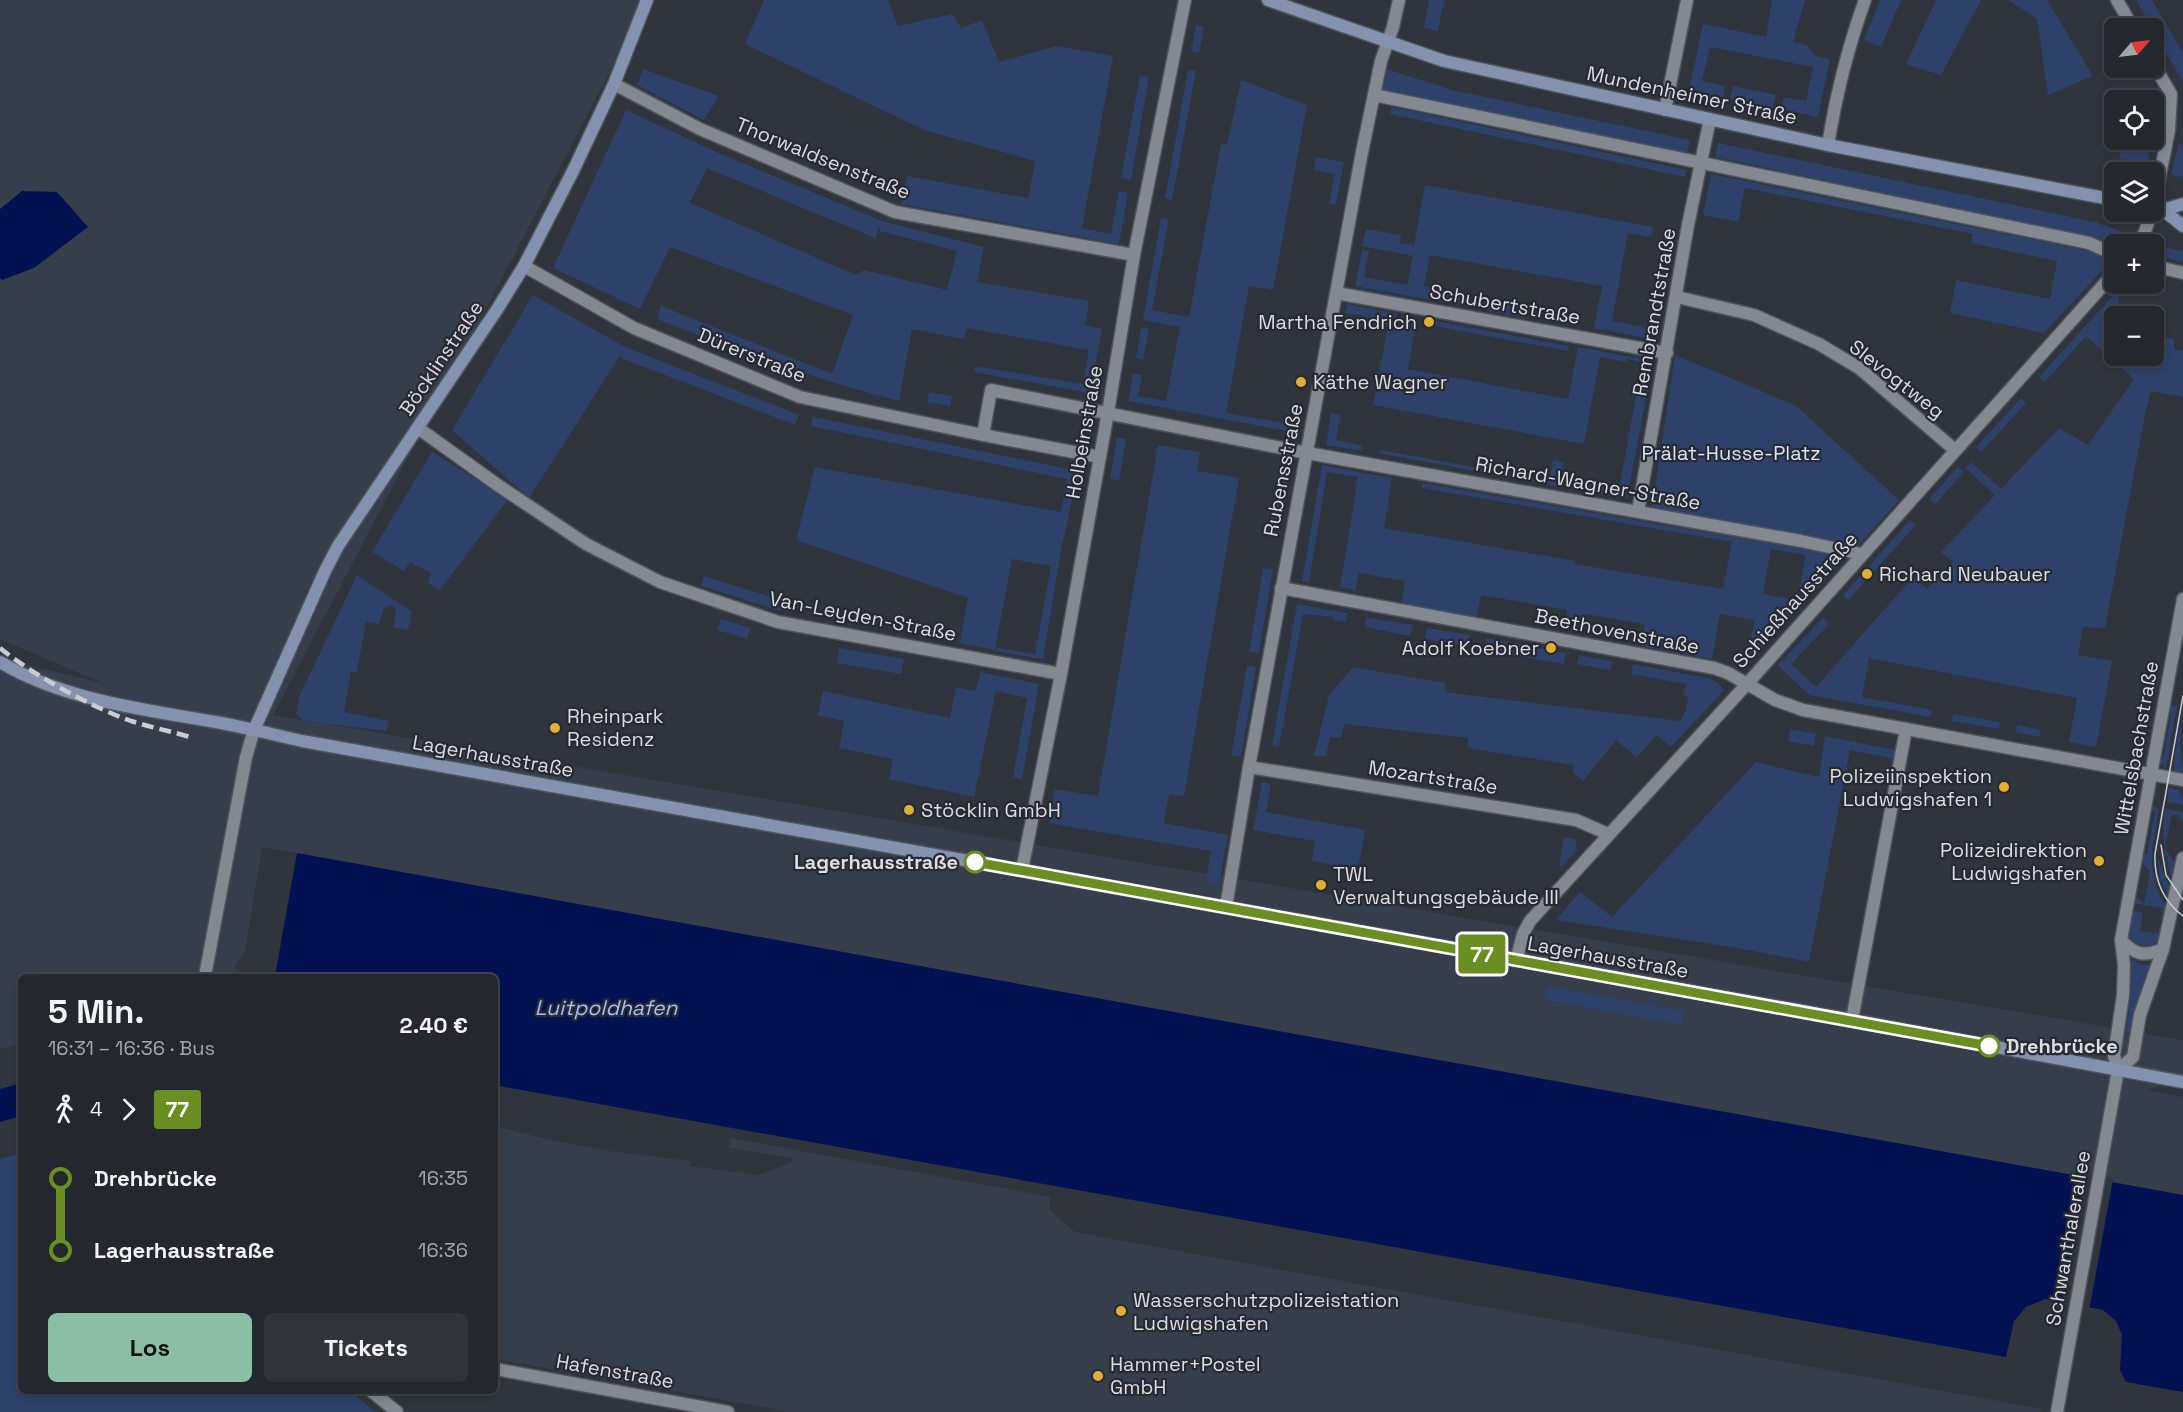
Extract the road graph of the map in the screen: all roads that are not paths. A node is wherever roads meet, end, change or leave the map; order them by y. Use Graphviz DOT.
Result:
graph roads {
  1 [pos="647,0"];
  2 [pos="1185,0"];
  3 [pos="1268,0"];
  4 [pos="1399,0"];
  5 [pos="1687,0"];
  6 [pos="1865,0"];
  7 [pos="2117,0"];
  8 [pos="2127,18"];
  9 [pos="1387,42"];
  10 [pos="2162,78"];
  11 [pos="614,84"];
  12 [pos="1374,95"];
  13 [pos="1665,110"];
  14 [pos="1710,119"];
  15 [pos="2169,130"];
  16 [pos="2183,133"];
  17 [pos="1828,145"];
  18 [pos="2164,162"];
  19 [pos="1700,163"];
  20 [pos="2104,198"];
  21 [pos="2183,204"];
  22 [pos="2164,207"];
  23 [pos="2164,213"];
  24 [pos="2183,226"];
  25 [pos="2104,250"];
  26 [pos="1134,255"];
  27 [pos="524,266"];
  28 [pos="2164,268"];
  29 [pos="2183,273"];
  30 [pos="2104,284"];
  31 [pos="1336,293"];
  32 [pos="1677,297"];
  33 [pos="1667,353"];
  34 [pos="1108,412"];
  35 [pos="418,428"];
  36 [pos="983,435"];
  37 [pos="1955,450"];
  38 [pos="1307,453"];
  39 [pos="1100,457"];
  40 [pos="1638,511"];
  41 [pos="1861,554"];
  42 [pos="1281,588"];
  43 [pos="2183,599"];
  44 [pos="0,662"];
  45 [pos="1061,674"];
  46 [pos="1746,684"];
  47 [pos="1906,729"];
  48 [pos="254,730"];
  49 [pos="1249,767"];
  50 [pos="2151,774"];
  51 [pos="2183,780"];
  52 [pos="1608,834"];
  53 [pos="2183,858"];
  54 [pos="1022,870"];
  55 [pos="1226,907"];
  56 [pos="2121,940"];
  57 [pos="2163,949"];
  58 [pos="1516,961"];
  59 [pos="205,974"];
  60 [pos="1852,1020"];
  61 [pos="2118,1070"];
  62 [pos="2183,1082"];
  63 [pos="498,1370"];
  64 [pos="375,1394"];
  65 [pos="397,1412"];
  66 [pos="728,1412"];
  67 [pos="2057,1412"];
  1 -- 11 [label="street, Böcklinstraße"];
  2 -- 26 [label="street, Holbeinstraße"];
  3 -- 9 [label="street, Mundenheimer Straße"];
  4 -- 9 [label="street, Rubensstraße"];
  5 -- 13 [label="street"];
  6 -- 17 [label="street"];
  7 -- 8 [label="street"];
  9 -- 12 [label="street, Rubensstraße"];
  9 -- 13 [label="street, Mundenheimer Straße"];
  10 -- 15 [label="street"];
  11 -- 26 [label="street, Thorwaldsenstraße"];
  11 -- 27 [label="street, Böcklinstraße"];
  12 -- 19 [label="street"];
  12 -- 31 [label="street, Rubensstraße"];
  13 -- 14 [label="street, Mundenheimer Straße"];
  14 -- 17 [label="street, Mundenheimer Straße"];
  14 -- 19 [label="street, Rembrandtstraße"];
  15 -- 16 [label="street"];
  15 -- 18 [label="street"];
  17 -- 20 [label="street, Mundenheimer Straße"];
  19 -- 25 [label="street"];
  19 -- 32 [label="street, Rembrandtstraße"];
  21 -- 22 [label="street"];
  23 -- 24 [label="street"];
  26 -- 34 [label="street, Holbeinstraße"];
  27 -- 35 [label="street, Böcklinstraße"];
  27 -- 36 [label="street, Dürerstraße"];
  28 -- 29 [label="street"];
  30 -- 37 [label="street, Schießhausstraße"];
  31 -- 33 [label="street, Schubertstraße"];
  31 -- 38 [label="street, Rubensstraße"];
  32 -- 33 [label="street, Rembrandtstraße"];
  32 -- 37 [label="street, Slevogtweg"];
  33 -- 40 [label="street, Rembrandtstraße"];
  34 -- 36 [label="street"];
  34 -- 38 [label="street"];
  34 -- 39 [label="street, Holbeinstraße"];
  35 -- 45 [label="street, Van-Leyden-Straße"];
  35 -- 48 [label="street, Böcklinstraße"];
  36 -- 39 [label="street, Dürerstraße"];
  37 -- 41 [label="street, Schießhausstraße"];
  38 -- 40 [label="street, Richard-Wagner-Straße"];
  38 -- 42 [label="street, Rubensstraße"];
  39 -- 45 [label="street, Holbeinstraße"];
  40 -- 41 [label="street, Richard-Wagner-Straße"];
  41 -- 46 [label="street, Schießhausstraße"];
  42 -- 46 [label="street, Beethovenstraße"];
  42 -- 49 [label="street, Rubensstraße"];
  43 -- 50 [label="street, Wittelsbachstraße"];
  44 -- 48 [label="street, Lagerhausstraße"];
  45 -- 54 [label="street, Holbeinstraße"];
  46 -- 47 [label="street, Beethovenstraße"];
  46 -- 52 [label="street, Schießhausstraße"];
  47 -- 50 [label="street, Beethovenstraße"];
  47 -- 60 [label="street"];
  48 -- 54 [label="street, Lagerhausstraße"];
  48 -- 59 [label="street"];
  49 -- 52 [label="street, Mozartstraße"];
  49 -- 55 [label="street, Rubensstraße"];
  50 -- 51 [label="street, Beethovenstraße"];
  50 -- 56 [label="street, Wittelsbachstraße"];
  52 -- 58 [label="street, Schießhausstraße"];
  53 -- 57 [label="street"];
  54 -- 55 [label="street, Lagerhausstraße"];
  55 -- 58 [label="street, Lagerhausstraße"];
  56 -- 57 [label="street"];
  56 -- 61 [label="street, Wittelsbachstraße"];
  57 -- 61 [label="street"];
  58 -- 60 [label="street, Lagerhausstraße"];
  60 -- 61 [label="street, Lagerhausstraße"];
  61 -- 62 [label="street, Lagerhausstraße"];
  61 -- 67 [label="street, Schwanthalerallee"];
  63 -- 66 [label="street, Hafenstraße"];
  64 -- 65 [label="street"];
}
